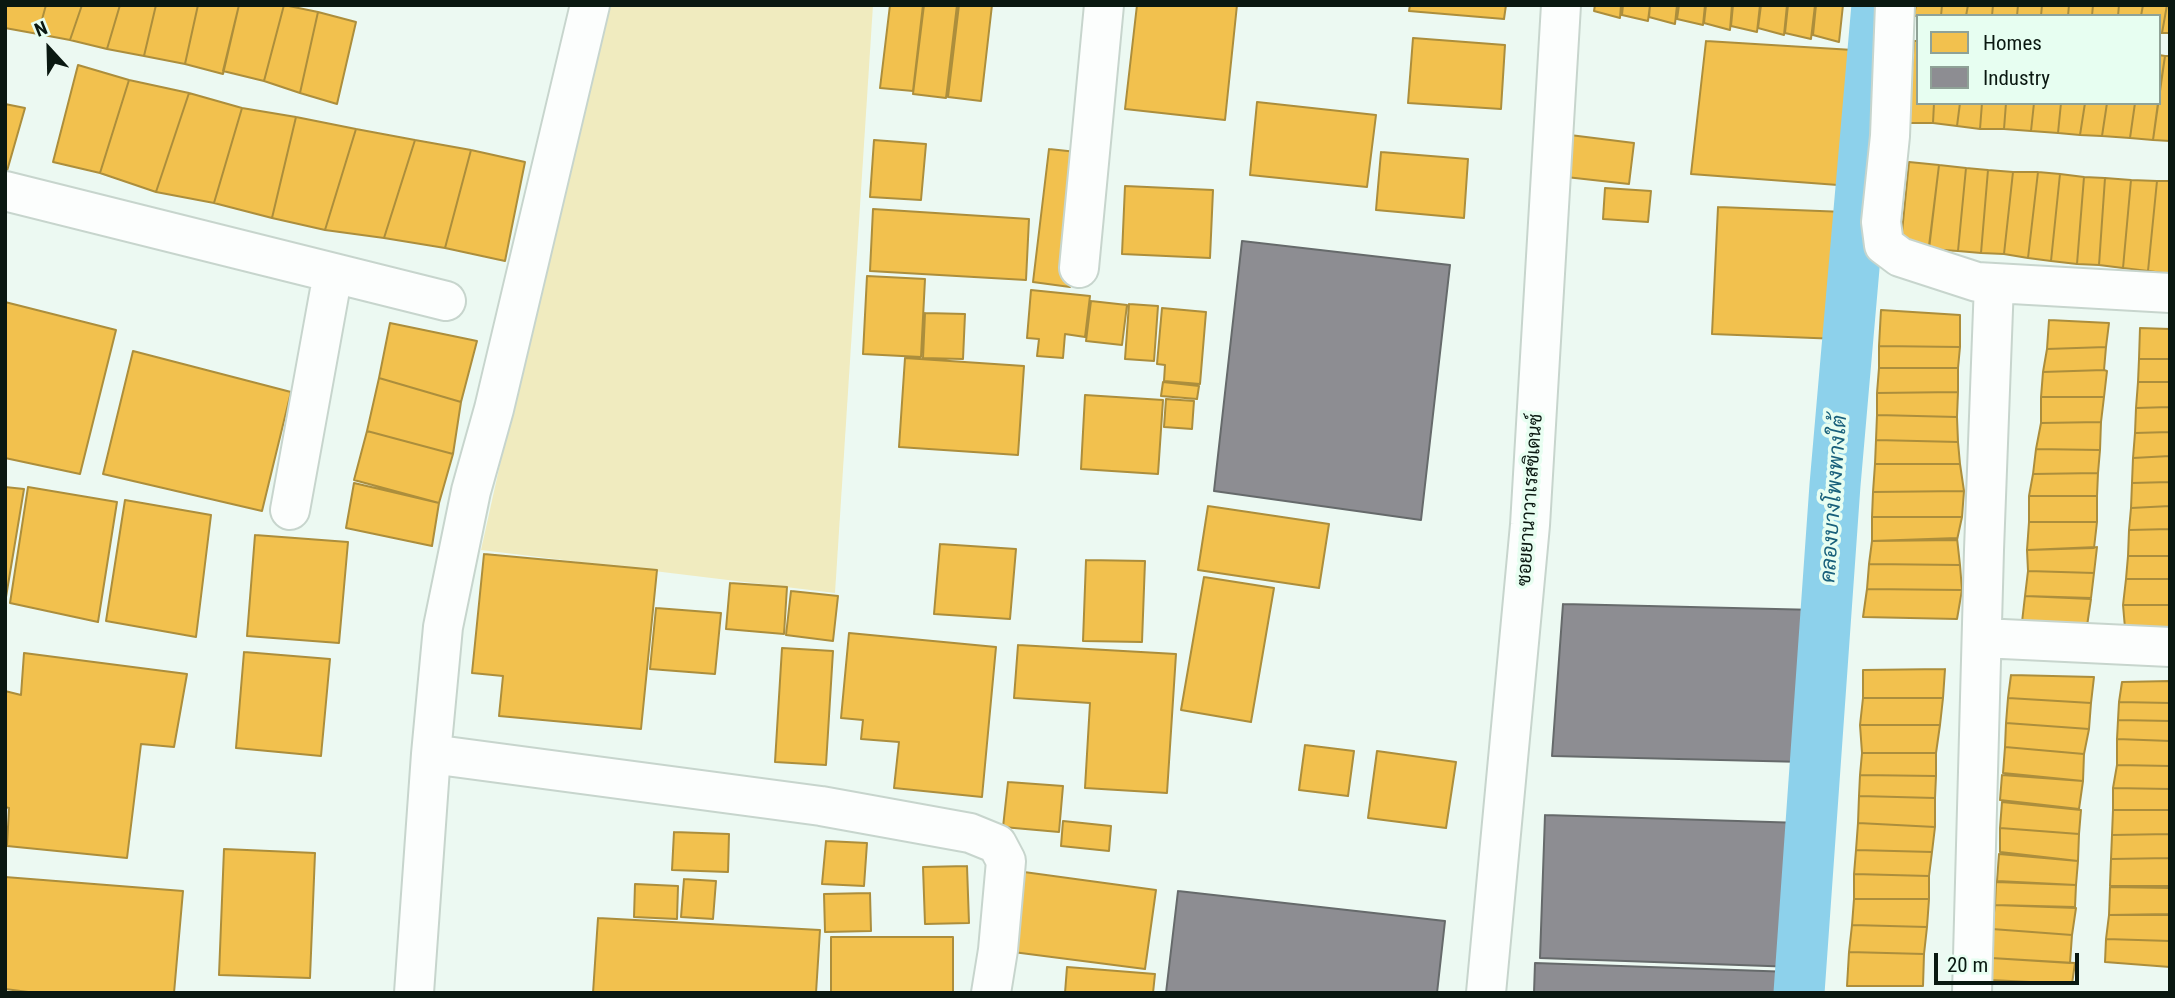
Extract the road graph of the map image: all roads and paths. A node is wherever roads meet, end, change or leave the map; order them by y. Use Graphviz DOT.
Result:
graph roads {
  1 [pos="590,5"];
  2 [pos="1104,5"];
  3 [pos="1561,5"];
  4 [pos="1895,5"];
  5 [pos="5,191"];
  6 [pos="1079,268"];
  7 [pos="333,273"];
  8 [pos="1994,283"];
  9 [pos="2170,293"];
  10 [pos="446,302"];
  11 [pos="290,510"];
  12 [pos="1982,638"];
  13 [pos="2170,647"];
  14 [pos="431,754"];
  15 [pos="414,993"];
  16 [pos="991,993"];
  17 [pos="1486,993"];
  18 [pos="1972,993"];
  1 -- 14 [label="street"];
  2 -- 6 [label="street"];
  3 -- 17 [label="street, ซอยยานาวาเรสซิเดนซ์"];
  4 -- 8 [label="street"];
  5 -- 7 [label="street"];
  7 -- 10 [label="street"];
  7 -- 11 [label="street"];
  8 -- 9 [label="street"];
  8 -- 12 [label="street"];
  12 -- 13 [label="street"];
  12 -- 18 [label="street"];
  14 -- 15 [label="street"];
  14 -- 16 [label="street"];
}
